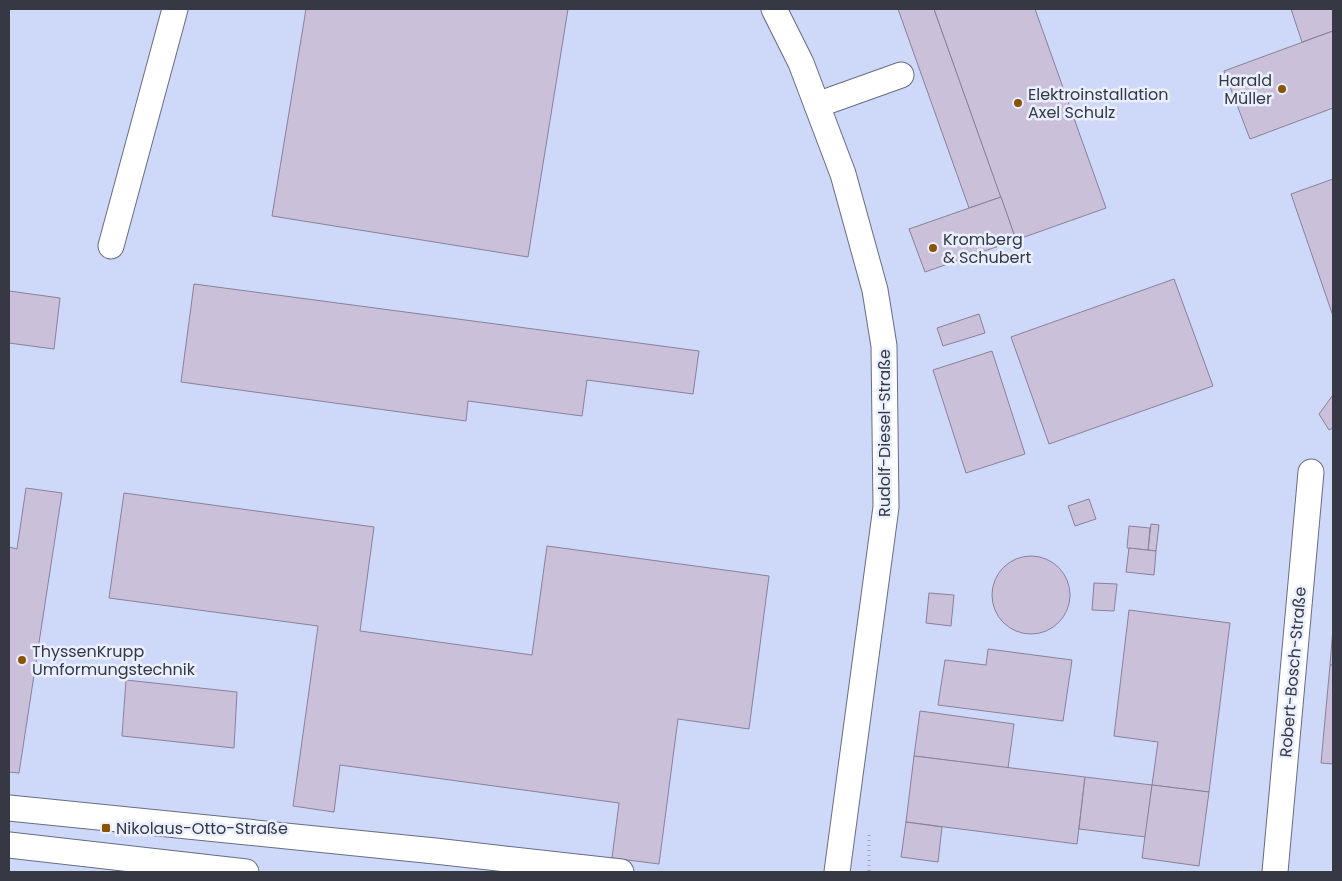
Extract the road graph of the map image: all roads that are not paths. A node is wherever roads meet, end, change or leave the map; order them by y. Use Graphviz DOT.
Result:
graph roads {
  1 [pos="175,9"];
  2 [pos="774,9"];
  3 [pos="901,75"];
  4 [pos="817,105"];
  5 [pos="111,246"];
  6 [pos="1311,472"];
  7 [pos="9,808"];
  8 [pos="9,844"];
  9 [pos="246,872"];
  10 [pos="622,872"];
  11 [pos="836,872"];
  12 [pos="1275,872"];
  1 -- 5 [label="street"];
  2 -- 4 [label="street, Rudolf-Diesel-Straße"];
  3 -- 4 [label="street"];
  4 -- 11 [label="street, Rudolf-Diesel-Straße"];
  6 -- 12 [label="street, Robert-Bosch-Straße"];
  7 -- 10 [label="street"];
  8 -- 9 [label="street"];
}
